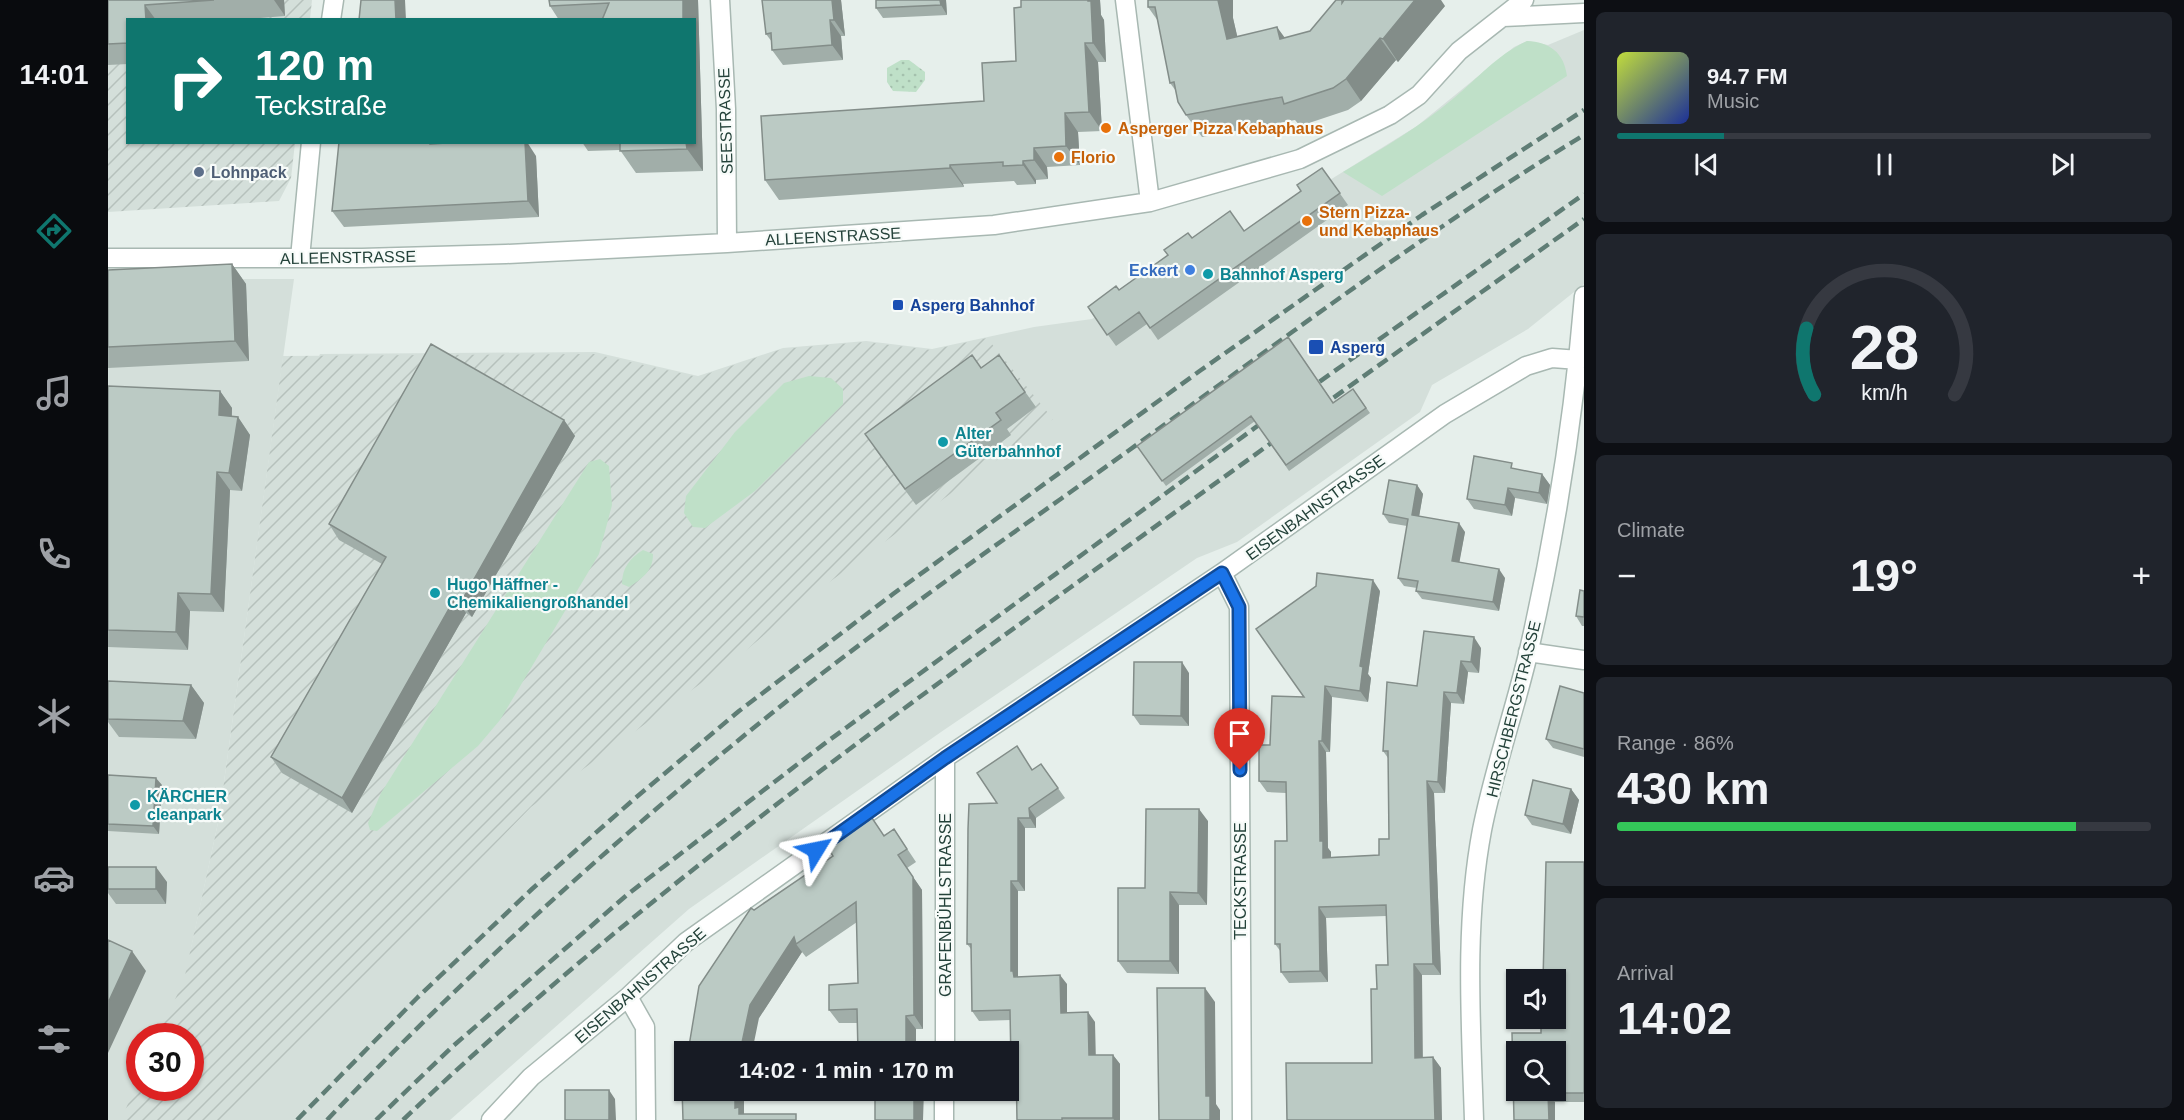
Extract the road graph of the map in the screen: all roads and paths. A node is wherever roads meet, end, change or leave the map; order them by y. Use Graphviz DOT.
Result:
graph roads {
  1 [pos="334,0"];
  2 [pos="720,0"];
  3 [pos="1125,0"];
  4 [pos="1524,0"];
  5 [pos="1584,13"];
  6 [pos="1503,17"];
  7 [pos="331,18"];
  8 [pos="312,144"];
  9 [pos="1150,202"];
  10 [pos="727,243"];
  11 [pos="108,258"];
  12 [pos="300,258"];
  13 [pos="1584,298"];
  14 [pos="1579,360"];
  15 [pos="1222,573"];
  16 [pos="1528,652"];
  17 [pos="1584,660"];
  18 [pos="945,758"];
  19 [pos="628,997"];
  20 [pos="945,1041"];
  21 [pos="944,1101"];
  22 [pos="491,1120"];
  23 [pos="645,1120"];
  24 [pos="944,1120"];
  25 [pos="1242,1120"];
  26 [pos="1474,1120"];
  1 -- 7 [label="street"];
  2 -- 10 [label="street, SEESTRASSE"];
  3 -- 9 [label="street"];
  4 -- 6 [label="street, ALLEENSTRASSE"];
  5 -- 6 [label="street"];
  6 -- 9 [label="street, ALLEENSTRASSE"];
  8 -- 12 [label="street"];
  9 -- 10 [label="street, ALLEENSTRASSE"];
  10 -- 12 [label="street, ALLEENSTRASSE"];
  11 -- 12 [label="street, ALLEENSTRASSE"];
  13 -- 14 [label="street, HIRSCHBERGSTRASSE"];
  14 -- 15 [label="street, EISENBAHNSTRASSE"];
  14 -- 16 [label="street, HIRSCHBERGSTRASSE"];
  15 -- 18 [label="street, EISENBAHNSTRASSE"];
  15 -- 25 [label="street, TECKSTRASSE"];
  16 -- 17 [label="street"];
  16 -- 26 [label="street, HIRSCHBERGSTRASSE"];
  18 -- 19 [label="street, EISENBAHNSTRASSE"];
  18 -- 20 [label="street, GRAFENBÜHLSTRASSE"];
  19 -- 22 [label="street, EISENBAHNSTRASSE"];
  19 -- 23 [label="street"];
  21 -- 24 [label="street"];
}
